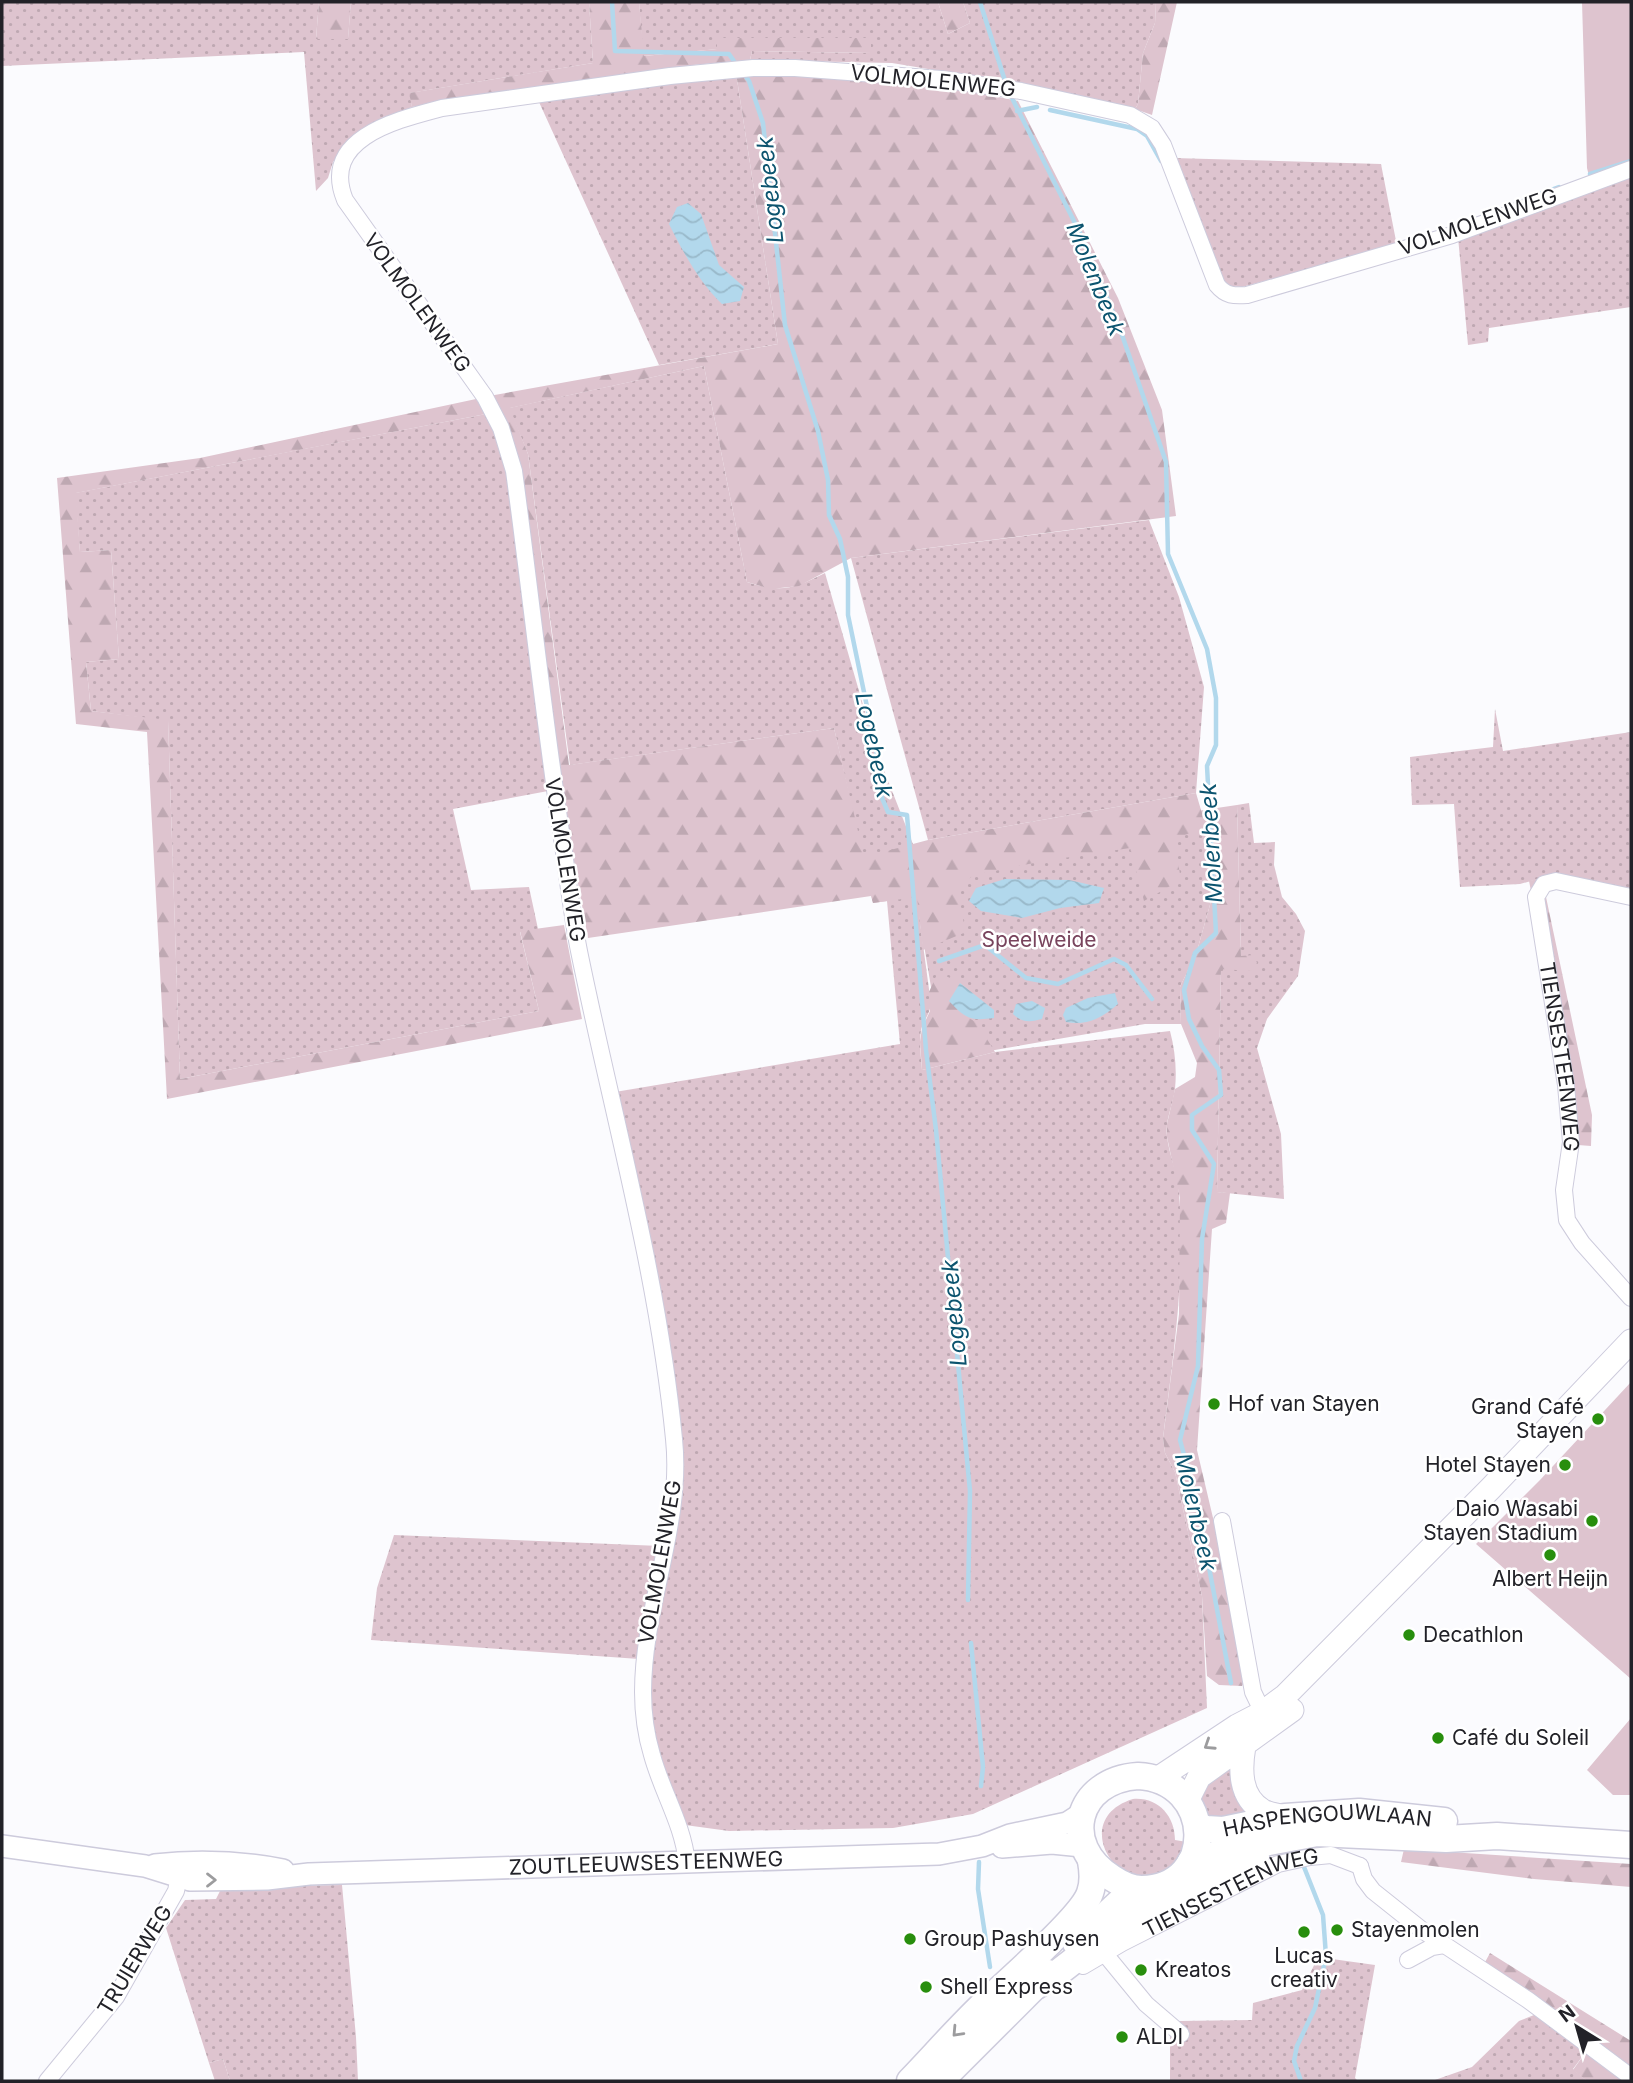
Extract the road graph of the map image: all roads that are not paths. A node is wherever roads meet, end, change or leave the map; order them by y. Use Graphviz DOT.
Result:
graph roads {
  1 [pos="1631,169"];
  2 [pos="1631,897"];
  3 [pos="1631,1298"];
  4 [pos="1631,1341"];
  5 [pos="1222,1521"];
  6 [pos="1266,1720"];
  7 [pos="1244,1746"];
  8 [pos="1157,1779"];
  9 [pos="1187,1801"];
  10 [pos="1081,1814"];
  11 [pos="1285,1818"];
  12 [pos="1198,1826"];
  13 [pos="1384,1835"];
  14 [pos="1350,1836"];
  15 [pos="1497,1836"];
  16 [pos="1631,1845"];
  17 [pos="2,1846"];
  18 [pos="982,1846"];
  19 [pos="1086,1854"];
  20 [pos="687,1863"];
  21 [pos="1190,1863"];
  22 [pos="1360,1866"];
  23 [pos="180,1870"];
  24 [pos="1134,1889"];
  25 [pos="1444,1945"];
  26 [pos="1105,1954"];
  27 [pos="1408,1960"];
  28 [pos="1059,1972"];
  29 [pos="1036,1986"];
  30 [pos="1181,2034"];
  31 [pos="1631,2077"];
  32 [pos="47,2081"];
  33 [pos="910,2081"];
  34 [pos="940,2081"];
  1 -- 20 [label="street, VOLMOLENWEG"];
  2 -- 3 [label="street, TIENSESTEENWEG"];
  4 -- 6 [label="main road"];
  5 -- 6 [label="street"];
  6 -- 7 [label="main road"];
  6 -- 8 [label="main road, one-way"];
  7 -- 9 [label="main road"];
  7 -- 11 [label="main road"];
  8 -- 9 [label="main road"];
  8 -- 10 [label="main road"];
  9 -- 12 [label="main road"];
  10 -- 18 [label="street, ZOUTLEEUWSESTEENWEG"];
  10 -- 19 [label="main road"];
  11 -- 12 [label="main road, HASPENGOUWLAAN"];
  11 -- 15 [label="main road, HASPENGOUWLAAN"];
  12 -- 21 [label="main road"];
  13 -- 14 [label="main road, HASPENGOUWLAAN"];
  13 -- 15 [label="main road, HASPENGOUWLAAN"];
  13 -- 22 [label="street"];
  14 -- 21 [label="main road, HASPENGOUWLAAN"];
  14 -- 28 [label="main road"];
  15 -- 16 [label="main road, HASPENGOUWLAAN"];
  17 -- 23 [label="street, ZOUTLEEUWSESTEENWEG"];
  18 -- 19 [label="street, ZOUTLEEUWSESTEENWEG"];
  18 -- 20 [label="street, ZOUTLEEUWSESTEENWEG"];
  19 -- 24 [label="main road"];
  19 -- 33 [label="main road, one-way"];
  20 -- 23 [label="street, ZOUTLEEUWSESTEENWEG"];
  21 -- 24 [label="main road"];
  22 -- 25 [label="street"];
  22 -- 26 [label="street, TIENSESTEENWEG"];
  23 -- 32 [label="street, TRUIERWEG"];
  24 -- 29 [label="main road, TIENSESTEENWEG"];
  25 -- 27 [label="street"];
  25 -- 31 [label="street"];
  26 -- 28 [label="street, TIENSESTEENWEG"];
  26 -- 30 [label="street"];
  28 -- 29 [label="main road"];
  29 -- 34 [label="main road, TIENSESTEENWEG"];
}
